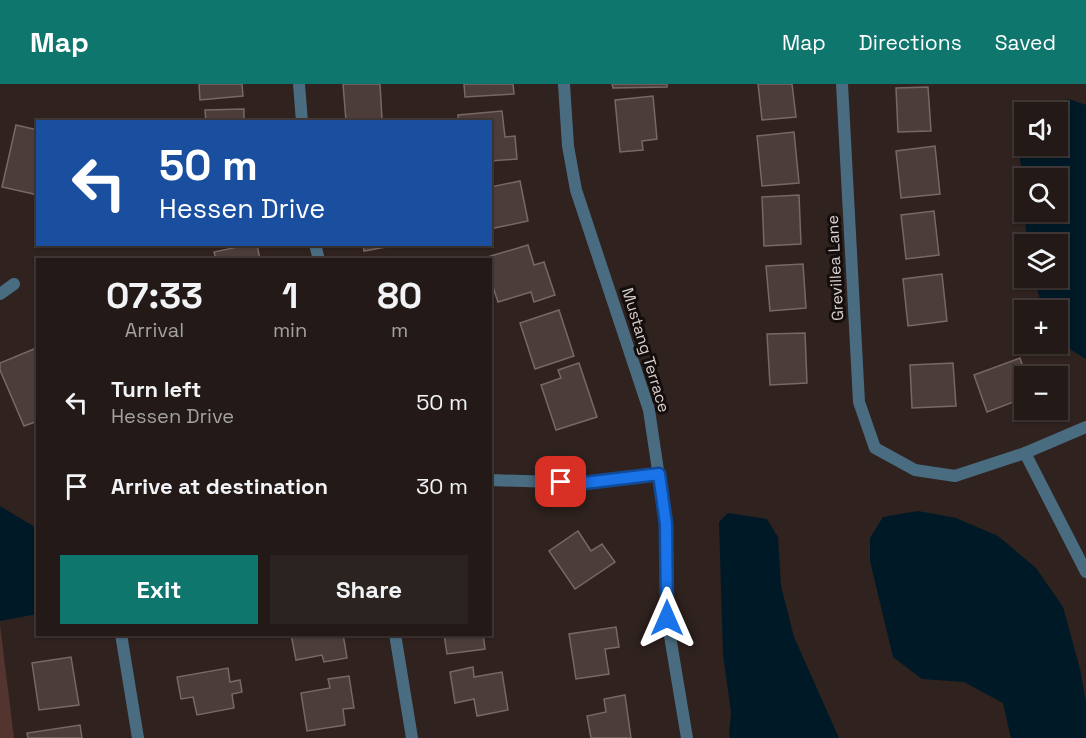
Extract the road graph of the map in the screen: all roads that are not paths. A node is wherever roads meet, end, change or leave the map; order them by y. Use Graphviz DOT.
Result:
graph roads {
  1 [pos="299,84"];
  2 [pos="564,84"];
  3 [pos="842,84"];
  4 [pos="302,120"];
  5 [pos="14,284"];
  6 [pos="0,294"];
  7 [pos="1086,427"];
  8 [pos="1025,453"];
  9 [pos="659,474"];
  10 [pos="492,480"];
  11 [pos="1086,572"];
  12 [pos="121,636"];
  13 [pos="395,636"];
  14 [pos="138,738"];
  15 [pos="412,738"];
  16 [pos="687,738"];
  1 -- 4 [label="street"];
  2 -- 9 [label="street, Mustang Terrace"];
  3 -- 8 [label="street, Grevillea Lane"];
  5 -- 6 [label="street"];
  7 -- 8 [label="street"];
  8 -- 11 [label="street"];
  9 -- 10 [label="street"];
  9 -- 16 [label="street, Mustang Terrace"];
  12 -- 14 [label="street"];
  13 -- 15 [label="street"];
}
